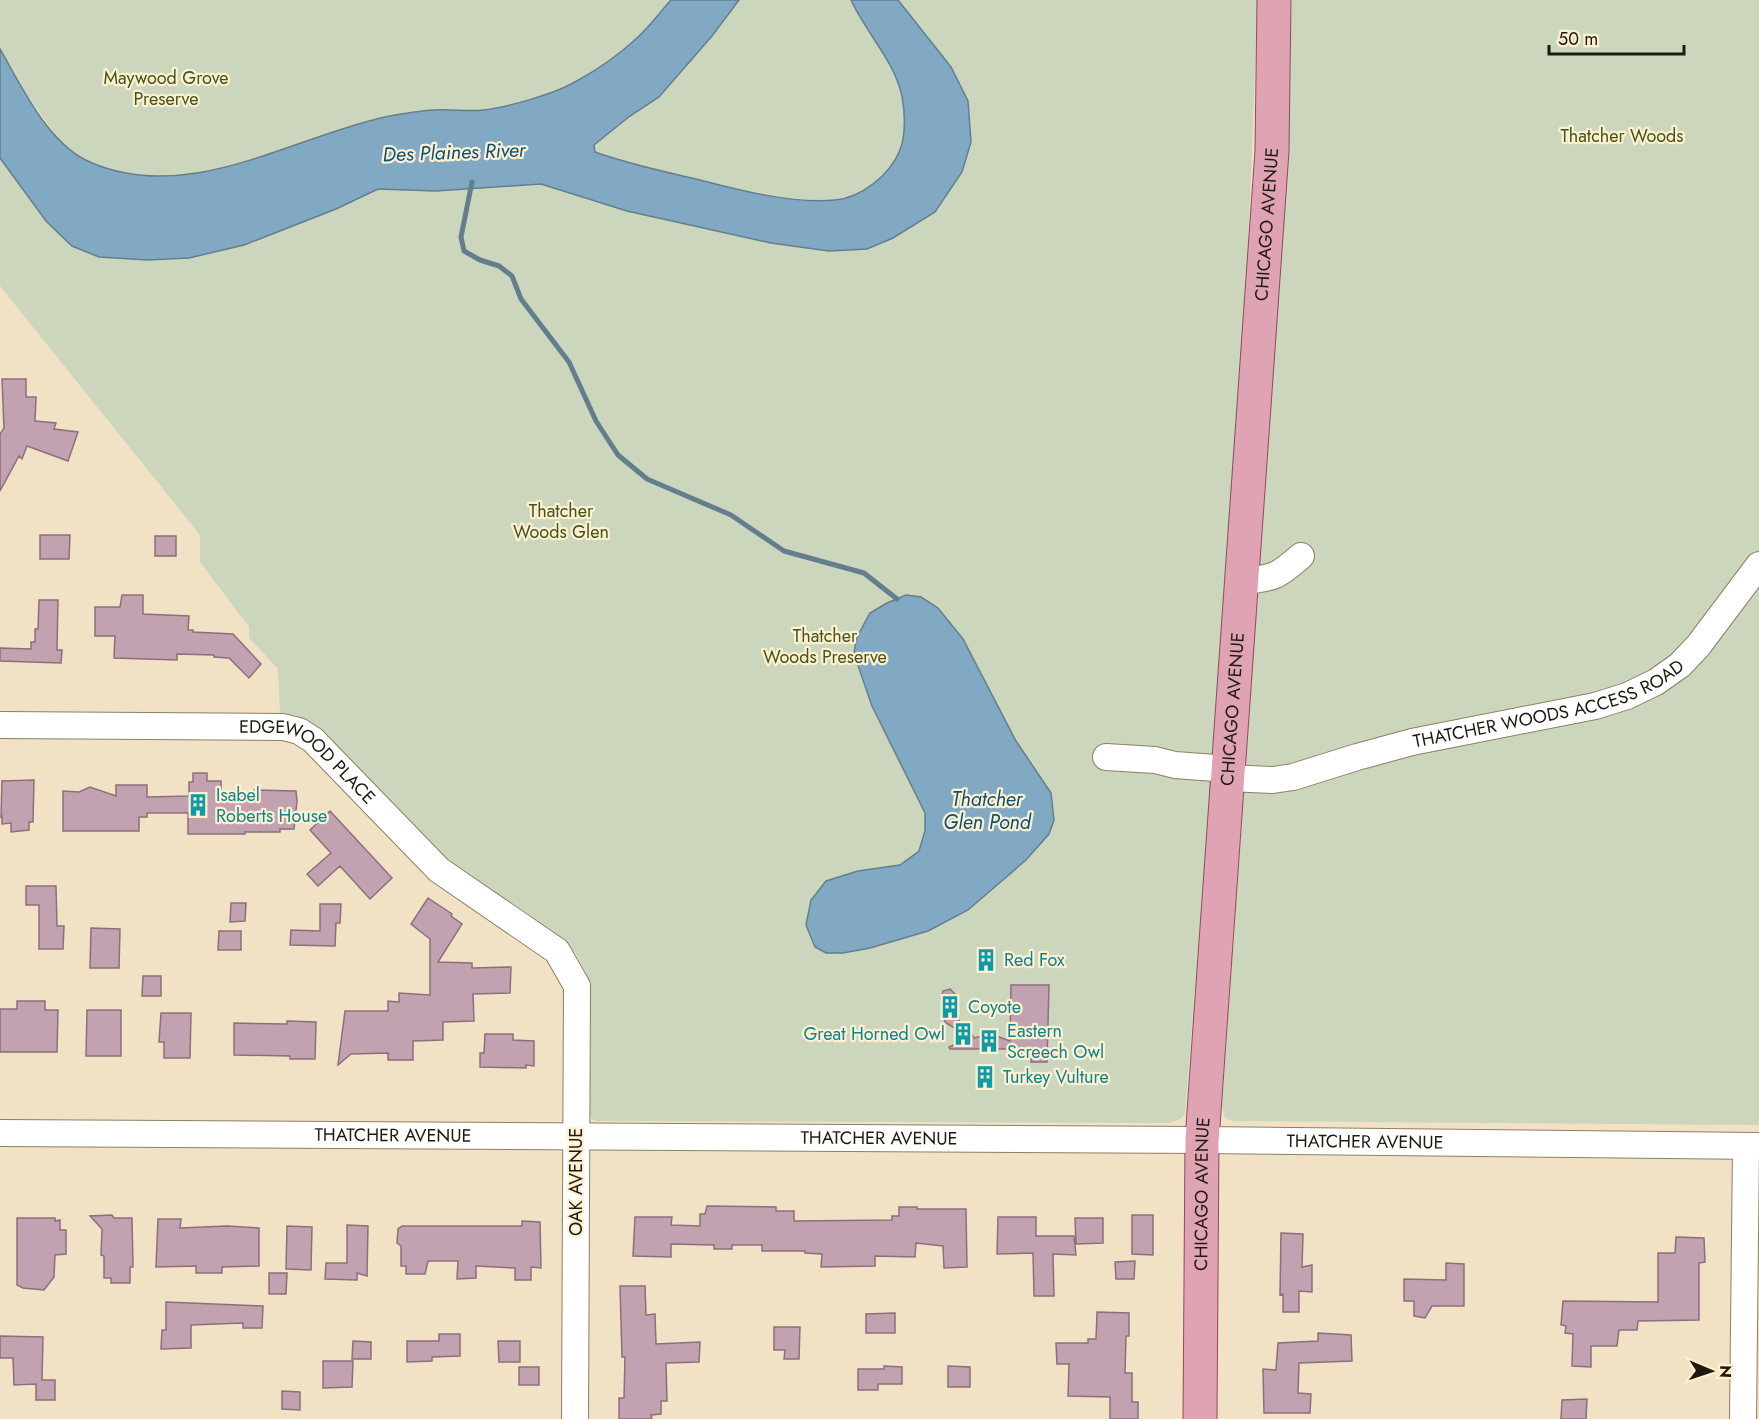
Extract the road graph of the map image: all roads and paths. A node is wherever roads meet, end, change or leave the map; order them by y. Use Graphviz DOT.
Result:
graph roads {
  1 [pos="1274,0"];
  2 [pos="1301,556"];
  3 [pos="1759,564"];
  4 [pos="1242,581"];
  5 [pos="0,725"];
  6 [pos="1106,757"];
  7 [pos="1228,773"];
  8 [pos="557,951"];
  9 [pos="0,1133"];
  10 [pos="576,1137"];
  11 [pos="1202,1140"];
  12 [pos="1752,1146"];
  13 [pos="575,1419"];
  14 [pos="1200,1419"];
  15 [pos="1743,1419"];
  1 -- 4 [label="main road, CHICAGO AVENUE"];
  2 -- 4 [label="street"];
  3 -- 7 [label="street, THATCHER WOODS ACCESS ROAD"];
  4 -- 7 [label="main road, CHICAGO AVENUE"];
  5 -- 8 [label="street, EDGEWOOD PLACE"];
  6 -- 7 [label="street, THATCHER WOODS ACCESS ROAD"];
  7 -- 11 [label="main road, CHICAGO AVENUE"];
  8 -- 10 [label="street, OAK AVENUE"];
  9 -- 10 [label="street, THATCHER AVENUE"];
  10 -- 11 [label="street, THATCHER AVENUE"];
  10 -- 13 [label="street, OAK AVENUE"];
  11 -- 12 [label="street, THATCHER AVENUE"];
  11 -- 14 [label="main road, CHICAGO AVENUE"];
  12 -- 15 [label="street"];
}
